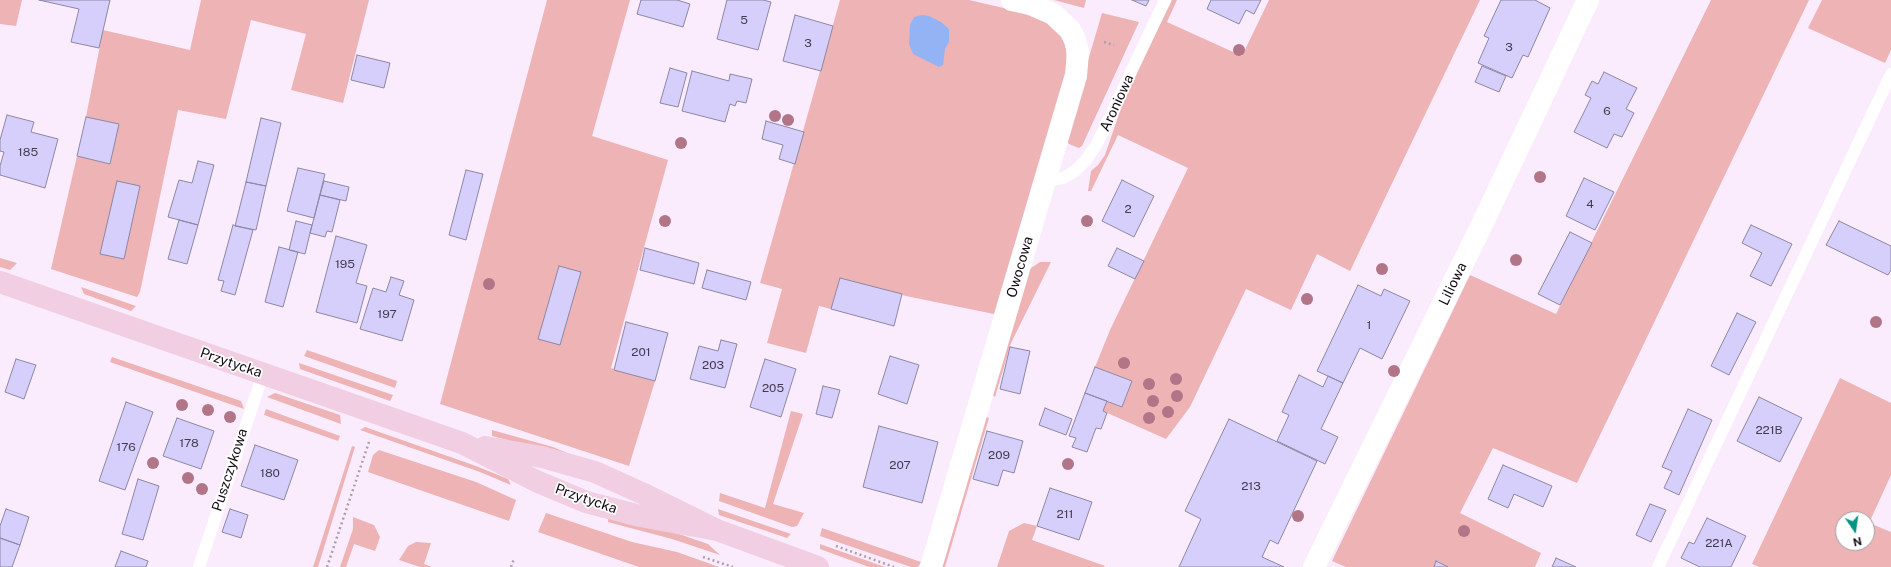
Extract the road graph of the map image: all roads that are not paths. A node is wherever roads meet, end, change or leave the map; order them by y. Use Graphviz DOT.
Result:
graph roads {
  1 [pos="1012,0"];
  2 [pos="1165,0"];
  3 [pos="1588,0"];
  4 [pos="1891,74"];
  5 [pos="1044,182"];
  6 [pos="0,282"];
  7 [pos="263,374"];
  8 [pos="462,443"];
  9 [pos="717,530"];
  10 [pos="199,567"];
  11 [pos="818,567"];
  12 [pos="931,567"];
  13 [pos="1314,567"];
  14 [pos="1658,567"];
  1 -- 5 [label="street, Owocowa"];
  2 -- 5 [label="lane, Aroniowa"];
  3 -- 13 [label="street, Liliowa"];
  4 -- 14 [label="lane"];
  5 -- 12 [label="street, Owocowa"];
  6 -- 7 [label="main road, Przytycka"];
  7 -- 8 [label="main road, Przytycka"];
  7 -- 10 [label="lane, Puszczykowa"];
  8 -- 9 [label="main road, Przytycka"];
  8 -- 9 [label="main road, Przytycka"];
  9 -- 11 [label="main road, Przytycka"];
}
